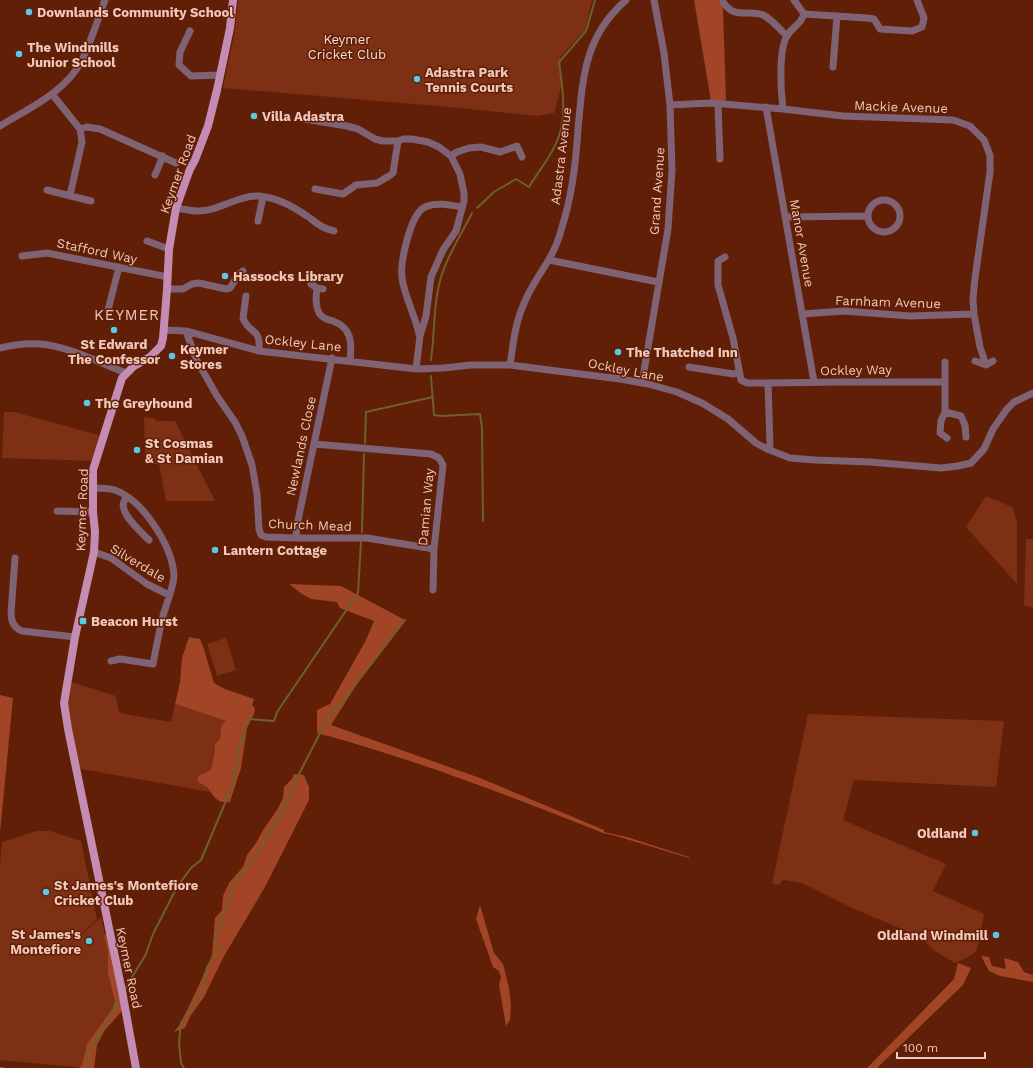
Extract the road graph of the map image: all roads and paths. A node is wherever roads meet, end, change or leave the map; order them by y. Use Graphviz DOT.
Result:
graph roads {
  1 [pos="105,0"];
  2 [pos="233,0"];
  3 [pos="626,0"];
  4 [pos="654,0"];
  5 [pos="794,0"];
  6 [pos="917,0"];
  7 [pos="724,2"];
  8 [pos="804,14"];
  9 [pos="837,16"];
  10 [pos="190,31"];
  11 [pos="787,36"];
  12 [pos="833,67"];
  13 [pos="220,75"];
  14 [pos="52,94"];
  15 [pos="718,104"];
  16 [pos="670,105"];
  17 [pos="766,107"];
  18 [pos="784,109"];
  19 [pos="304,119"];
  20 [pos="0,126"];
  21 [pos="80,129"];
  22 [pos="514,138"];
  23 [pos="398,141"];
  24 [pos="517,146"];
  25 [pos="163,156"];
  26 [pos="451,156"];
  27 [pos="522,157"];
  28 [pos="720,159"];
  29 [pos="176,163"];
  30 [pos="155,175"];
  31 [pos="315,189"];
  32 [pos="47,190"];
  33 [pos="70,195"];
  34 [pos="263,197"];
  35 [pos="91,201"];
  36 [pos="461,207"];
  37 [pos="176,208"];
  38 [pos="868,216"];
  39 [pos="785,217"];
  40 [pos="258,221"];
  41 [pos="334,230"];
  42 [pos="147,241"];
  43 [pos="168,249"];
  44 [pos="22,256"];
  45 [pos="725,257"];
  46 [pos="549,260"];
  47 [pos="119,267"];
  48 [pos="243,271"];
  49 [pos="168,277"];
  50 [pos="658,282"];
  51 [pos="317,287"];
  52 [pos="167,289"];
  53 [pos="246,296"];
  54 [pos="108,310"];
  55 [pos="802,314"];
  56 [pos="974,314"];
  57 [pos="164,330"];
  58 [pos="186,331"];
  59 [pos="420,336"];
  60 [pos="0,348"];
  61 [pos="259,351"];
  62 [pos="332,358"];
  63 [pos="350,361"];
  64 [pos="976,361"];
  65 [pos="993,361"];
  66 [pos="945,362"];
  67 [pos="510,365"];
  68 [pos="986,365"];
  69 [pos="689,367"];
  70 [pos="416,369"];
  71 [pos="126,373"];
  72 [pos="739,373"];
  73 [pos="814,382"];
  74 [pos="944,382"];
  75 [pos="642,383"];
  76 [pos="768,383"];
  77 [pos="1033,393"];
  78 [pos="945,412"];
  79 [pos="966,437"];
  80 [pos="947,438"];
  81 [pos="314,444"];
  82 [pos="767,449"];
  83 [pos="93,488"];
  84 [pos="126,497"];
  85 [pos="57,511"];
  86 [pos="93,512"];
  87 [pos="296,538"];
  88 [pos="149,540"];
  89 [pos="434,549"];
  90 [pos="94,552"];
  91 [pos="15,558"];
  92 [pos="433,590"];
  93 [pos="169,595"];
  94 [pos="75,637"];
  95 [pos="111,661"];
  96 [pos="136,1068"];
  1 -- 14 [label="street"];
  2 -- 13 [label="main road, Keymer Road"];
  3 -- 46 [label="street, Adastra Avenue"];
  4 -- 16 [label="street, Grand Avenue"];
  5 -- 8 [label="street"];
  6 -- 9 [label="street"];
  7 -- 11 [label="street"];
  8 -- 9 [label="street"];
  8 -- 11 [label="street"];
  9 -- 12 [label="street"];
  10 -- 13 [label="street"];
  11 -- 18 [label="street"];
  13 -- 37 [label="main road, Keymer Road"];
  14 -- 20 [label="street"];
  14 -- 21 [label="street"];
  15 -- 16 [label="street, Mackie Avenue"];
  15 -- 17 [label="street, Mackie Avenue"];
  15 -- 28 [label="street"];
  16 -- 50 [label="street, Grand Avenue"];
  17 -- 18 [label="street, Mackie Avenue"];
  17 -- 39 [label="street, Manor Avenue"];
  18 -- 56 [label="street, Mackie Avenue"];
  19 -- 23 [label="street"];
  21 -- 25 [label="street"];
  21 -- 33 [label="street"];
  22 -- 24 [label="street"];
  23 -- 26 [label="street"];
  23 -- 31 [label="street"];
  24 -- 26 [label="street"];
  24 -- 27 [label="street"];
  25 -- 29 [label="street"];
  25 -- 30 [label="street"];
  26 -- 36 [label="street"];
  32 -- 33 [label="street"];
  33 -- 35 [label="street"];
  34 -- 37 [label="street"];
  34 -- 40 [label="street"];
  34 -- 41 [label="street"];
  36 -- 59 [label="street"];
  36 -- 59 [label="street"];
  37 -- 43 [label="main road, Keymer Road"];
  38 -- 38 [label="street"];
  38 -- 39 [label="street"];
  39 -- 55 [label="street, Manor Avenue"];
  42 -- 43 [label="street"];
  43 -- 49 [label="main road, Keymer Road"];
  44 -- 47 [label="street, Stafford Way"];
  45 -- 72 [label="street"];
  46 -- 50 [label="street"];
  46 -- 67 [label="street, Adastra Avenue"];
  47 -- 49 [label="street, Stafford Way"];
  47 -- 54 [label="street"];
  48 -- 52 [label="street"];
  49 -- 52 [label="main road, Keymer Road"];
  50 -- 75 [label="street, Grand Avenue"];
  51 -- 63 [label="street"];
  52 -- 57 [label="main road, Keymer Road"];
  53 -- 61 [label="street"];
  55 -- 56 [label="street, Farnham Avenue"];
  55 -- 73 [label="street, Manor Avenue"];
  56 -- 68 [label="street, Mackie Avenue"];
  57 -- 58 [label="street, Ockley Lane"];
  57 -- 71 [label="main road, Keymer Road"];
  58 -- 61 [label="street, Ockley Lane"];
  58 -- 87 [label="street, Church Mead"];
  59 -- 70 [label="street"];
  60 -- 71 [label="street"];
  61 -- 62 [label="street, Ockley Lane"];
  62 -- 63 [label="street, Ockley Lane"];
  62 -- 81 [label="street, Newlands Close"];
  63 -- 70 [label="street, Ockley Lane"];
  64 -- 68 [label="street"];
  65 -- 68 [label="street"];
  66 -- 74 [label="street"];
  67 -- 70 [label="street, Ockley Lane"];
  67 -- 75 [label="street, Ockley Lane"];
  69 -- 72 [label="street"];
  71 -- 83 [label="main road, Keymer Road"];
  72 -- 76 [label="street, Ockley Way"];
  73 -- 74 [label="street, Ockley Way"];
  73 -- 76 [label="street, Ockley Way"];
  74 -- 78 [label="street"];
  75 -- 82 [label="street, Ockley Lane"];
  76 -- 82 [label="street"];
  77 -- 82 [label="street, Ockley Lane"];
  78 -- 79 [label="street"];
  78 -- 80 [label="street"];
  81 -- 87 [label="street, Newlands Close"];
  81 -- 89 [label="street, Damian Way"];
  83 -- 84 [label="street"];
  83 -- 86 [label="main road, Keymer Road"];
  84 -- 88 [label="street"];
  84 -- 93 [label="street"];
  85 -- 86 [label="street"];
  86 -- 90 [label="main road, Keymer Road"];
  87 -- 89 [label="street, Church Mead"];
  89 -- 92 [label="street, Damian Way"];
  90 -- 93 [label="street, Silverdale"];
  90 -- 94 [label="main road, Keymer Road"];
  91 -- 94 [label="street"];
  93 -- 95 [label="street"];
  94 -- 96 [label="main road, Keymer Road"];
}
